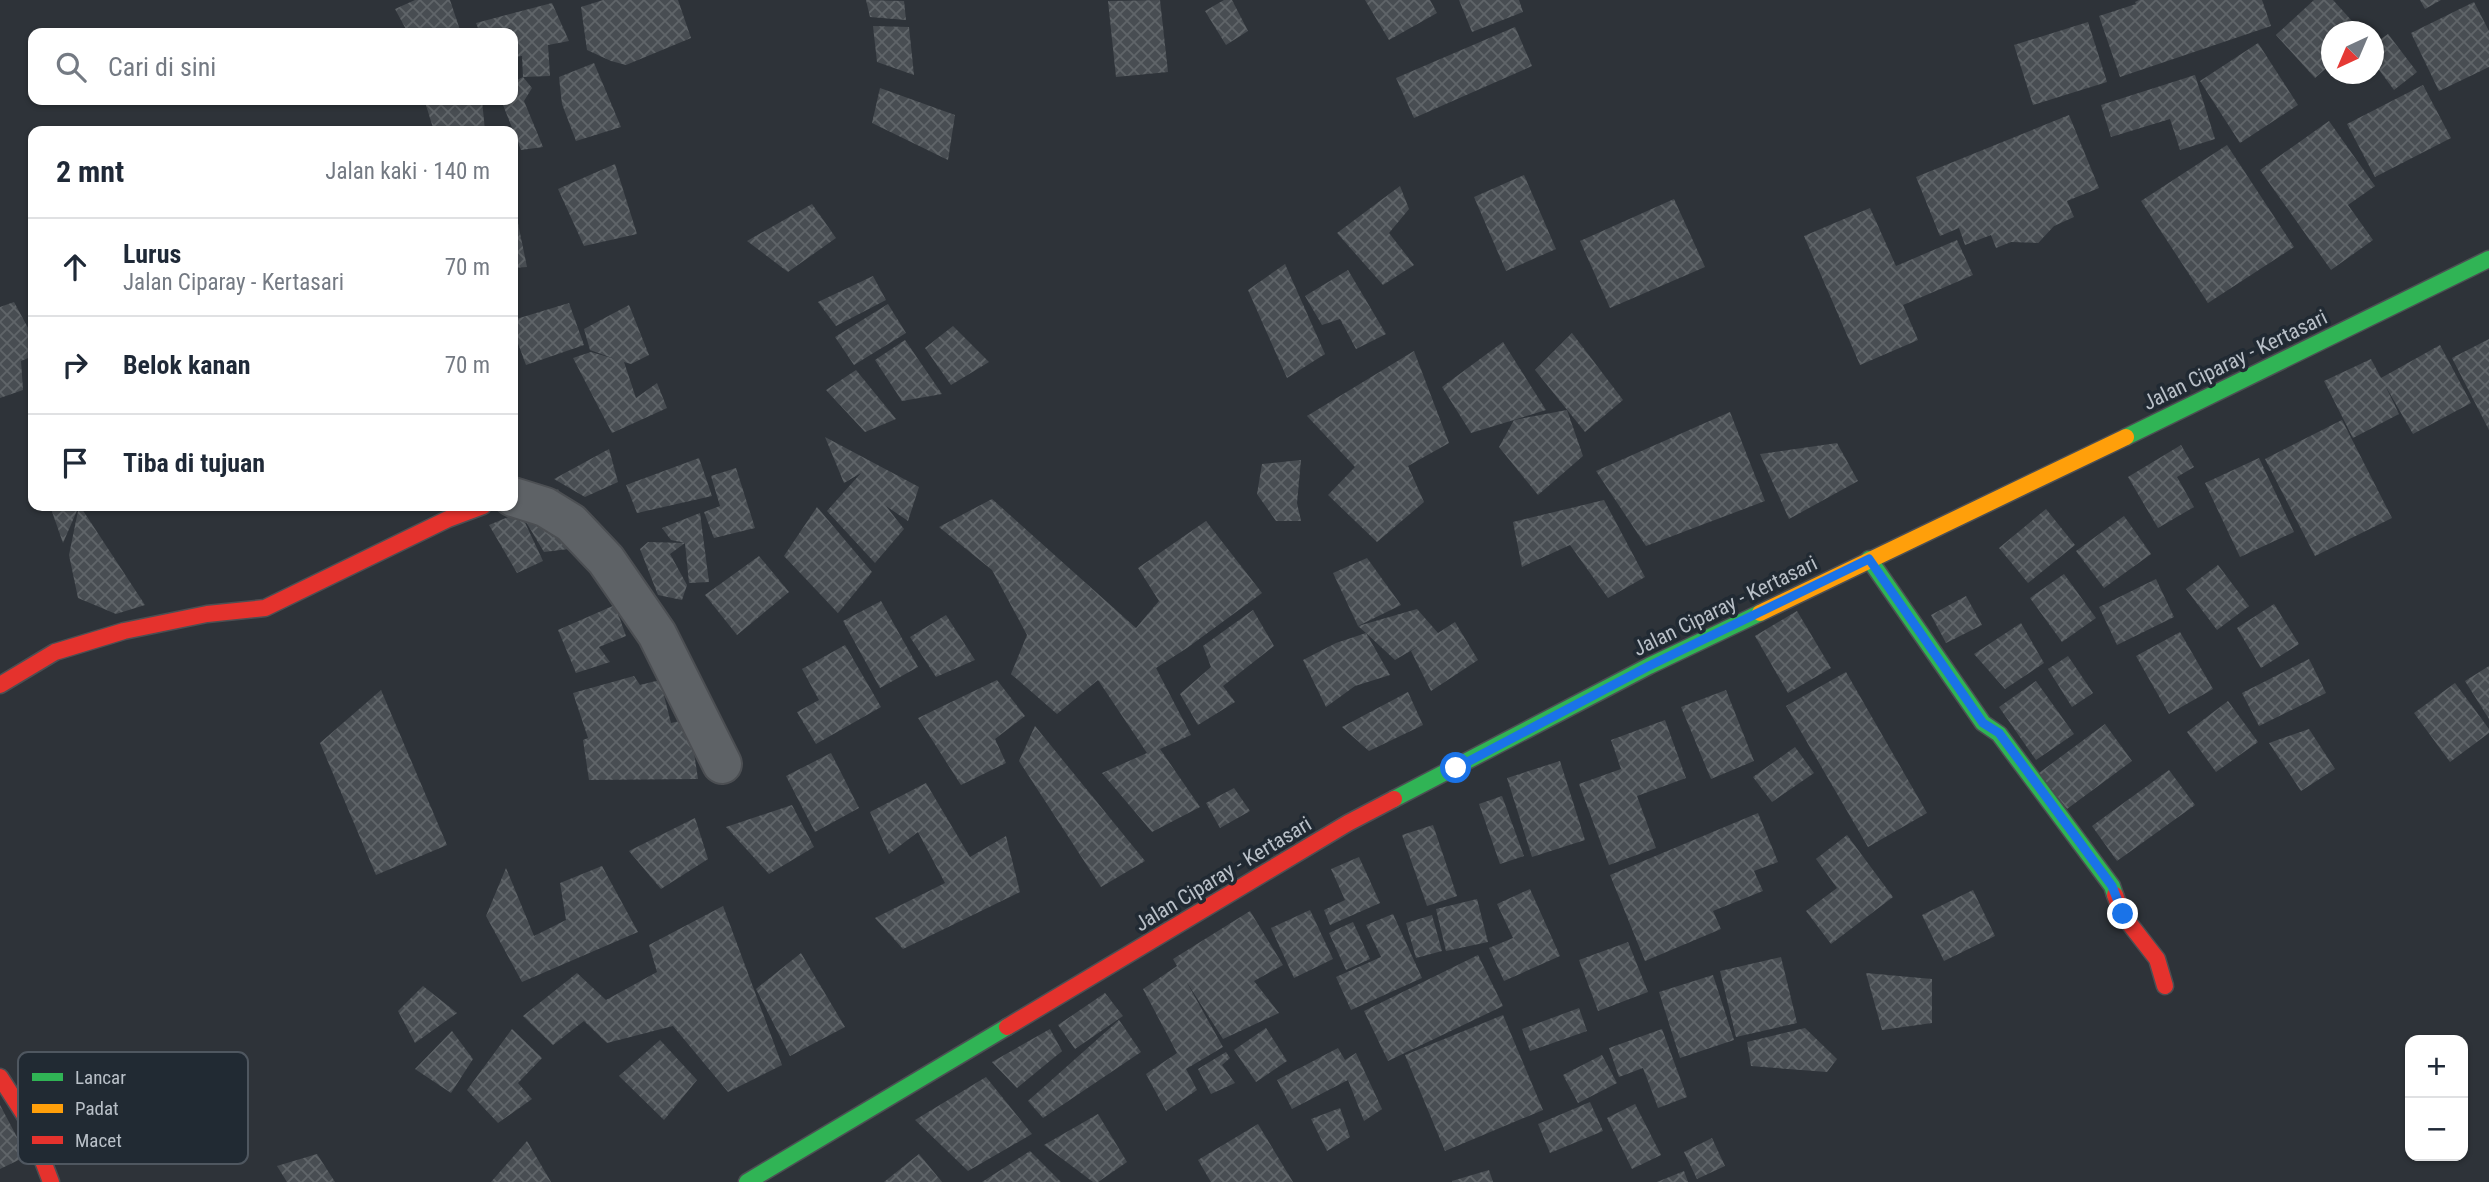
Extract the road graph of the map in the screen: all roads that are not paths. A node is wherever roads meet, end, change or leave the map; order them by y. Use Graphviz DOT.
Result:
graph roads {
  1 [pos="2489,259"];
  2 [pos="518,498"];
  3 [pos="470,511"];
  4 [pos="1869,559"];
  5 [pos="0,685"];
  6 [pos="722,764"];
  7 [pos="2165,986"];
  8 [pos="0,1077"];
  9 [pos="18,1105"];
  10 [pos="44,1164"];
  11 [pos="51,1182"];
  12 [pos="747,1182"];
  1 -- 4 [label="main road, Jalan Ciparay - Kertasari"];
  2 -- 6 [label="street"];
  3 -- 5 [label="main road"];
  4 -- 7 [label="main road"];
  4 -- 12 [label="main road, Jalan Ciparay - Kertasari"];
  8 -- 9 [label="main road"];
  10 -- 11 [label="main road"];
}
